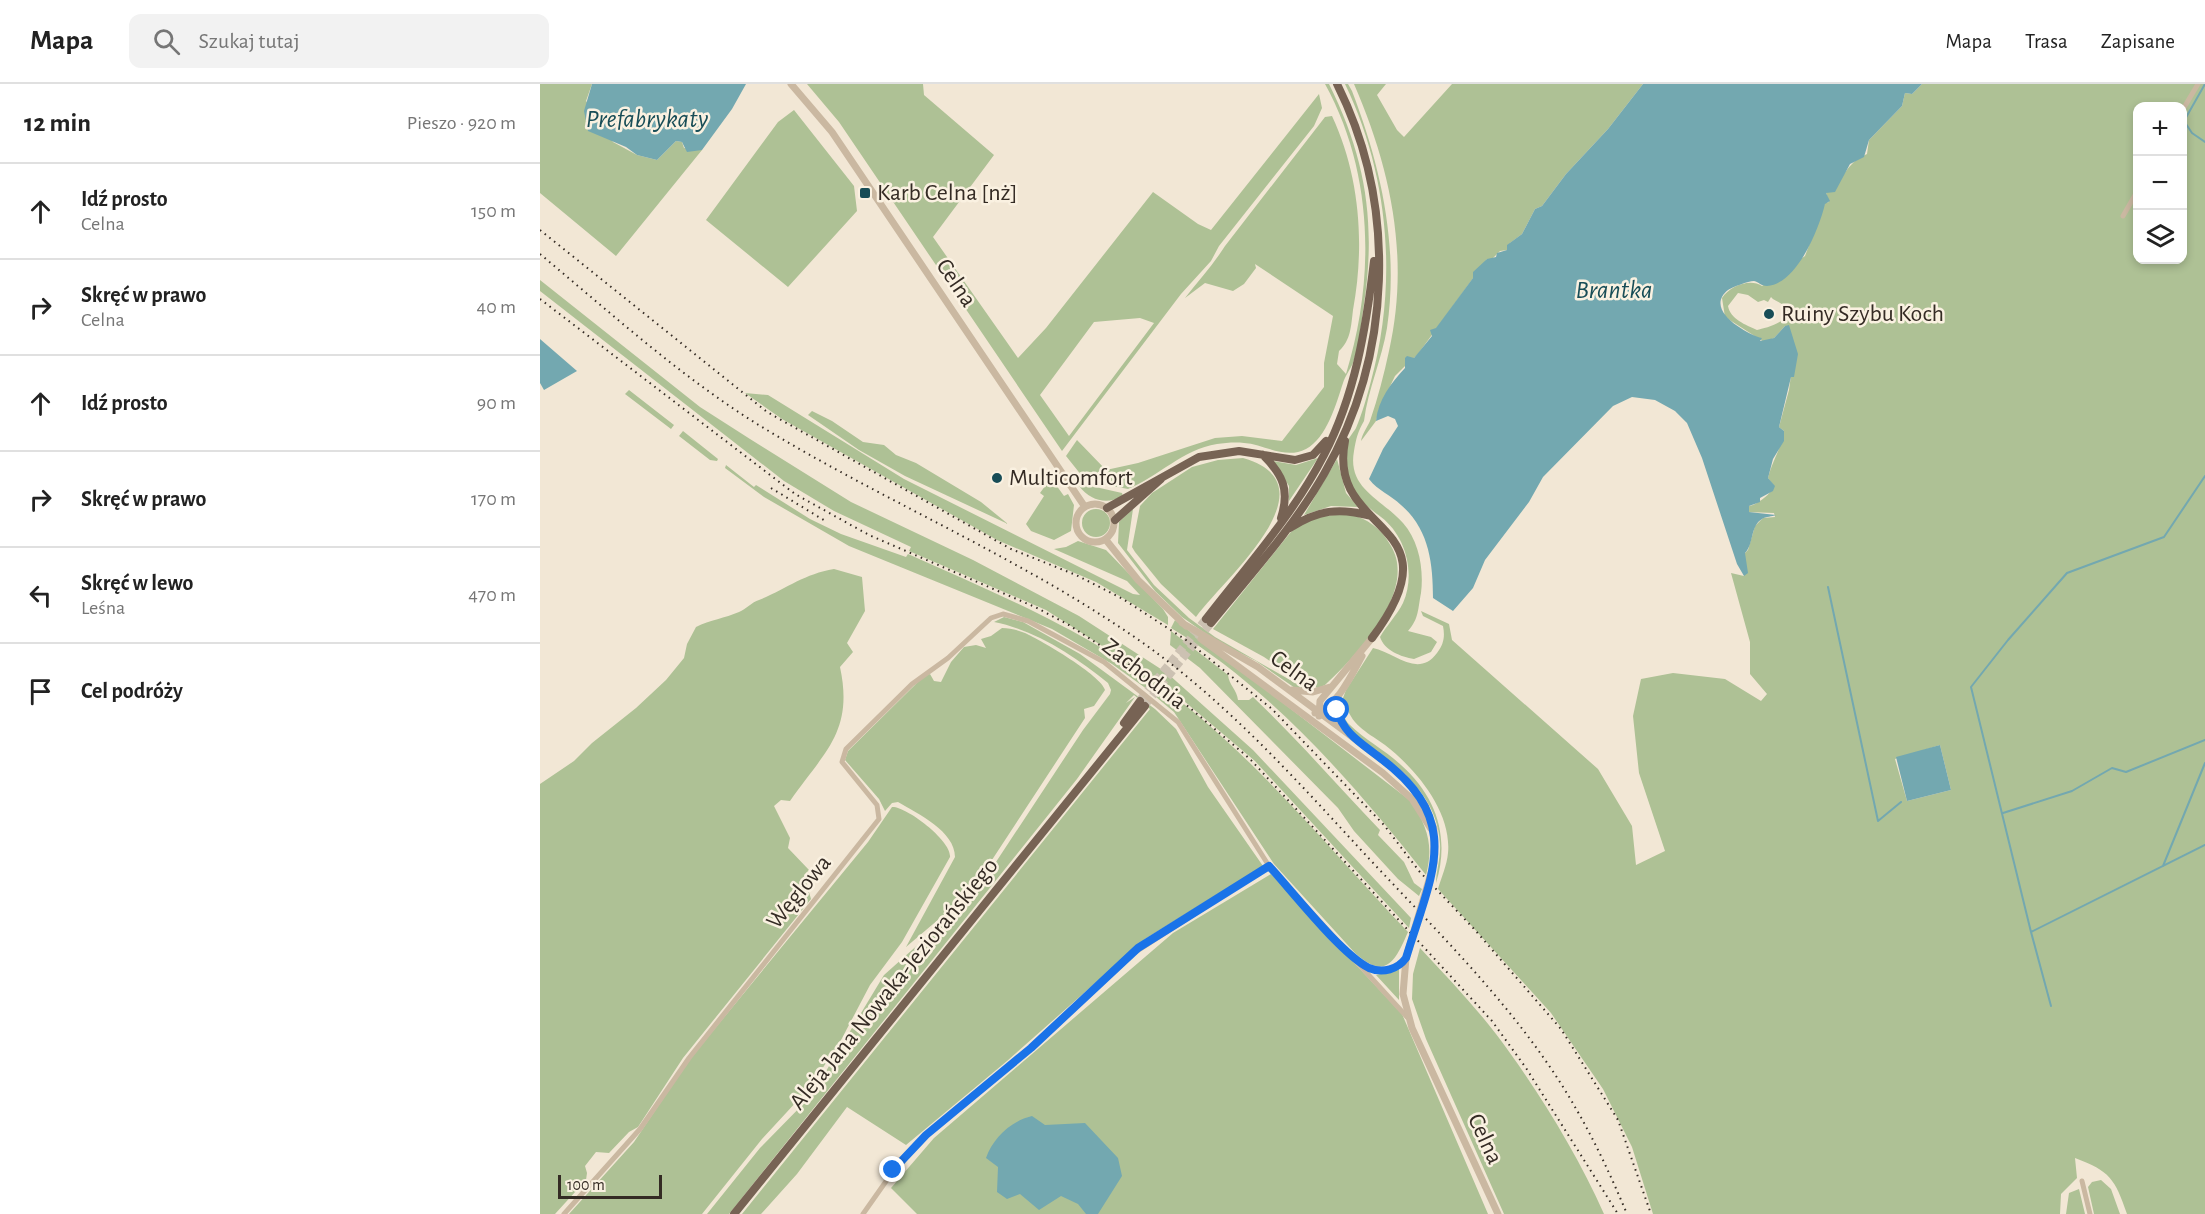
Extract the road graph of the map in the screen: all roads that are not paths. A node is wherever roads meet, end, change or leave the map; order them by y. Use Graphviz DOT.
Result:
graph roads {
  1 [pos="791,84"];
  2 [pos="1337,84"];
  3 [pos="2198,84"];
  4 [pos="2187,103"];
  5 [pos="2133,199"];
  6 [pos="2123,216"];
  7 [pos="1377,228"];
  8 [pos="1339,423"];
  9 [pos="1347,429"];
  10 [pos="1263,455"];
  11 [pos="1163,477"];
  12 [pos="1085,507"];
  13 [pos="1107,508"];
  14 [pos="1372,517"];
  15 [pos="1114,520"];
  16 [pos="1281,529"];
  17 [pos="1106,540"];
  18 [pos="1000,614"];
  19 [pos="1209,621"];
  20 [pos="1182,623"];
  21 [pos="1370,641"];
  22 [pos="1330,687"];
  23 [pos="1289,690"];
  24 [pos="1338,696"];
  25 [pos="1142,703"];
  26 [pos="1298,709"];
  27 [pos="1318,713"];
  28 [pos="1347,732"];
  29 [pos="1329,733"];
  30 [pos="1435,843"];
  31 [pos="1269,866"];
  32 [pos="1354,957"];
  33 [pos="1406,958"];
  34 [pos="1407,1017"];
  35 [pos="2082,1181"];
  36 [pos="564,1214"];
  37 [pos="734,1214"];
  38 [pos="863,1214"];
  39 [pos="1498,1214"];
  40 [pos="2090,1214"];
  1 -- 12 [label="street, Celna"];
  2 -- 7 [label="main road"];
  3 -- 4 [label="street"];
  5 -- 6 [label="street"];
  7 -- 8 [label="main road"];
  7 -- 9 [label="main road"];
  8 -- 10 [label="main road"];
  8 -- 16 [label="main road"];
  9 -- 14 [label="main road"];
  9 -- 16 [label="main road"];
  10 -- 11 [label="main road"];
  10 -- 16 [label="main road"];
  11 -- 13 [label="main road"];
  11 -- 15 [label="main road"];
  12 -- 13 [label="street"];
  12 -- 17 [label="street"];
  13 -- 15 [label="street"];
  14 -- 16 [label="main road"];
  14 -- 21 [label="main road"];
  15 -- 17 [label="street"];
  16 -- 19 [label="main road"];
  17 -- 20 [label="street, Celna"];
  18 -- 31 [label="street, Zachodnia"];
  18 -- 36 [label="street, Węglowa"];
  20 -- 23 [label="street, Celna"];
  20 -- 26 [label="street, Celna"];
  21 -- 22 [label="street"];
  21 -- 24 [label="street"];
  22 -- 23 [label="street"];
  22 -- 27 [label="street"];
  23 -- 27 [label="street, Celna"];
  24 -- 27 [label="street"];
  24 -- 28 [label="street"];
  25 -- 37 [label="main road, Aleja Jana Nowaka-Jeziorańskiego"];
  26 -- 27 [label="street"];
  26 -- 29 [label="street, Celna"];
  27 -- 28 [label="street, Celna"];
  27 -- 29 [label="street"];
  28 -- 30 [label="street, Celna"];
  29 -- 30 [label="street, Celna"];
  30 -- 33 [label="street, Celna"];
  31 -- 32 [label="street, Zachodnia"];
  31 -- 38 [label="street"];
  32 -- 33 [label="street"];
  32 -- 34 [label="street, Zachodnia"];
  33 -- 34 [label="street, Celna"];
  34 -- 39 [label="street, Celna"];
  35 -- 40 [label="street"];
}
